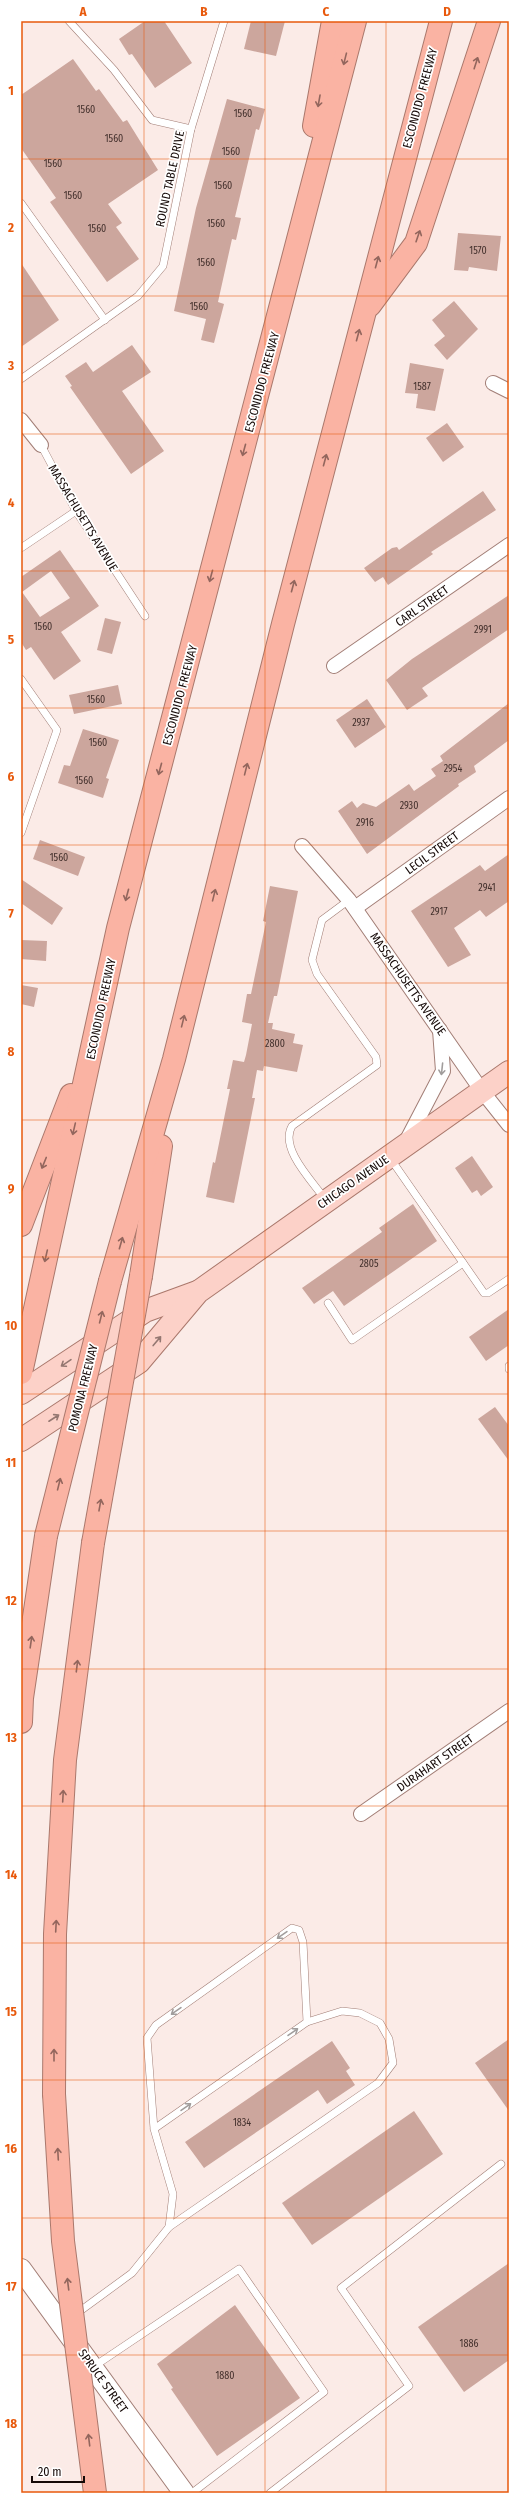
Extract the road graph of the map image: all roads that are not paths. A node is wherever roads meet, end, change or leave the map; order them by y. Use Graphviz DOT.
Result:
graph roads {
  1 [pos="69,21"];
  2 [pos="224,21"];
  3 [pos="333,21"];
  4 [pos="354,21"];
  5 [pos="440,21"];
  6 [pos="489,21"];
  7 [pos="191,129"];
  8 [pos="21,203"];
  9 [pos="282,304"];
  10 [pos="364,314"];
  11 [pos="105,320"];
  12 [pos="21,379"];
  13 [pos="493,382"];
  14 [pos="509,391"];
  15 [pos="21,420"];
  16 [pos="41,445"];
  17 [pos="76,511"];
  18 [pos="509,545"];
  19 [pos="21,548"];
  20 [pos="145,616"];
  21 [pos="334,666"];
  22 [pos="21,679"];
  23 [pos="509,798"];
  24 [pos="21,833"];
  25 [pos="302,846"];
  26 [pos="352,904"];
  27 [pos="440,1030"];
  28 [pos="95,1036"];
  29 [pos="174,1059"];
  30 [pos="509,1072"];
  31 [pos="482,1091"];
  32 [pos="509,1126"];
  33 [pos="396,1152"];
  34 [pos="326,1201"];
  35 [pos="21,1225"];
  36 [pos="463,1263"];
  37 [pos="509,1279"];
  38 [pos="198,1292"];
  39 [pos="328,1303"];
  40 [pos="21,1374"];
  41 [pos="21,1393"];
  42 [pos="21,1440"];
  43 [pos="509,1712"];
  44 [pos="21,1722"];
  45 [pos="360,1814"];
  46 [pos="307,2022"];
  47 [pos="154,2129"];
  48 [pos="501,2164"];
  49 [pos="169,2227"];
  50 [pos="21,2269"];
  51 [pos="62,2325"];
  52 [pos="93,2367"];
  53 [pos="96,2493"];
  54 [pos="184,2493"];
  55 [pos="192,2493"];
  56 [pos="270,2493"];
  1 -- 7 [label="lane"];
  2 -- 7 [label="lane, ROUND TABLE DRIVE"];
  3 -- 9 [label="highway, one-way"];
  4 -- 9 [label="highway, ESCONDIDO FREEWAY, one-way"];
  10 -- 5 [label="highway, ESCONDIDO FREEWAY, one-way"];
  10 -- 6 [label="highway, one-way"];
  7 -- 11 [label="lane, ROUND TABLE DRIVE"];
  8 -- 11 [label="lane"];
  9 -- 28 [label="highway, ESCONDIDO FREEWAY, one-way"];
  29 -- 10 [label="highway, ESCONDIDO FREEWAY, one-way"];
  11 -- 12 [label="lane, ROUND TABLE DRIVE"];
  13 -- 14 [label="street"];
  15 -- 16 [label="street, MASSACHUSETTS AVENUE"];
  16 -- 17 [label="lane, MASSACHUSETTS AVENUE"];
  17 -- 19 [label="lane"];
  17 -- 20 [label="lane, MASSACHUSETTS AVENUE"];
  18 -- 21 [label="street, CARL STREET"];
  22 -- 24 [label="lane"];
  23 -- 26 [label="street, LECIL STREET"];
  25 -- 26 [label="street, MASSACHUSETTS AVENUE"];
  26 -- 27 [label="street, MASSACHUSETTS AVENUE"];
  26 -- 34 [label="lane"];
  27 -- 31 [label="street, MASSACHUSETTS AVENUE"];
  27 -- 33 [label="street, one-way"];
  28 -- 35 [label="highway, one-way"];
  28 -- 40 [label="highway, ESCONDIDO FREEWAY, one-way"];
  44 -- 29 [label="highway, POMONA FREEWAY, one-way, bridge"];
  53 -- 29 [label="highway, one-way, bridge"];
  30 -- 31 [label="main road, CHICAGO AVENUE"];
  31 -- 32 [label="street, MASSACHUSETTS AVENUE"];
  31 -- 33 [label="main road, CHICAGO AVENUE"];
  33 -- 34 [label="main road, CHICAGO AVENUE"];
  33 -- 36 [label="lane"];
  34 -- 38 [label="main road, CHICAGO AVENUE"];
  36 -- 37 [label="lane"];
  36 -- 39 [label="lane"];
  38 -- 41 [label="main road, CHICAGO AVENUE, one-way"];
  42 -- 38 [label="main road, CHICAGO AVENUE, one-way"];
  43 -- 45 [label="street, DURAHART STREET"];
  47 -- 46 [label="lane, one-way"];
  46 -- 47 [label="lane, one-way"];
  46 -- 49 [label="lane"];
  47 -- 49 [label="lane"];
  48 -- 56 [label="lane"];
  49 -- 51 [label="lane"];
  50 -- 51 [label="main road, SPRUCE STREET"];
  51 -- 52 [label="main road, SPRUCE STREET"];
  52 -- 54 [label="main road, SPRUCE STREET"];
  52 -- 55 [label="lane"];
}
